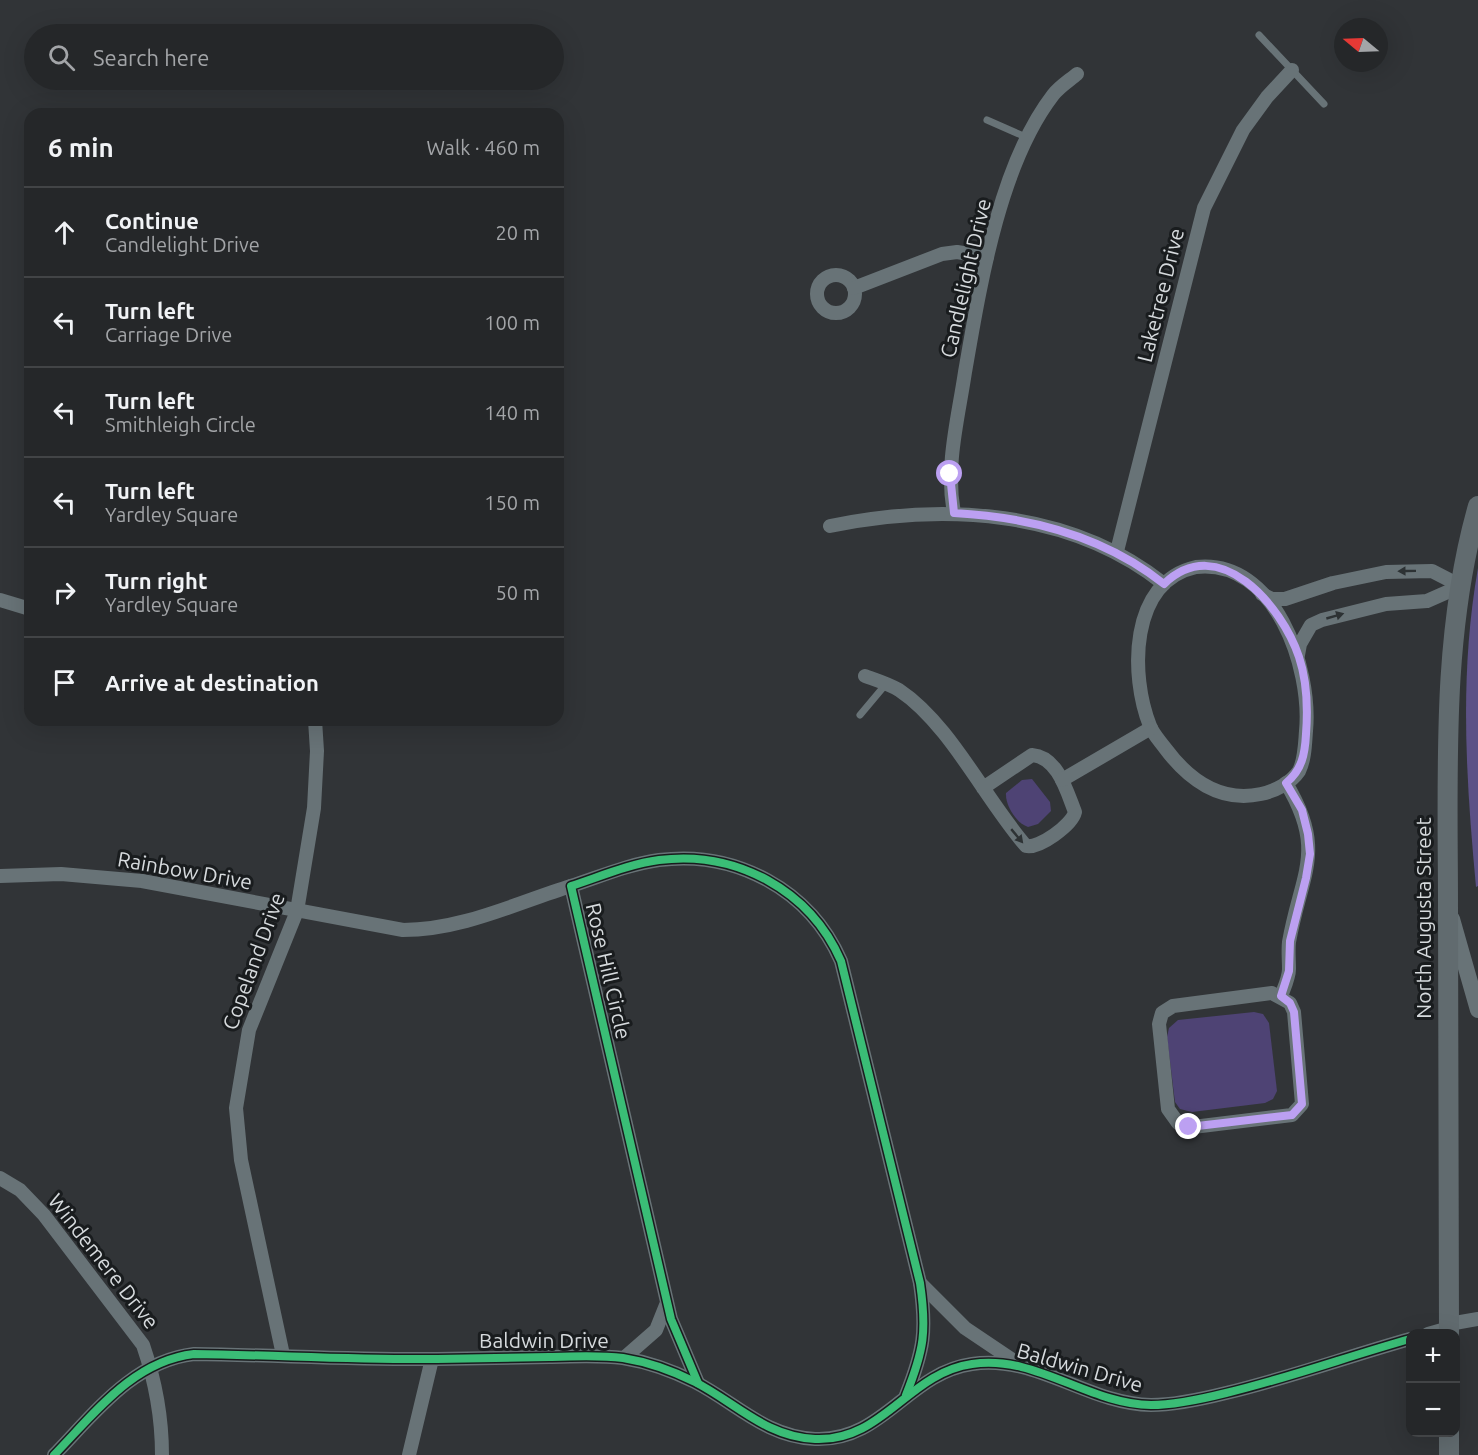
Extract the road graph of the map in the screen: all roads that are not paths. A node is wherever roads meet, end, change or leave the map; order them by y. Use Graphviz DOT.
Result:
graph roads {
  1 [pos="1259,35"];
  2 [pos="1292,70"];
  3 [pos="1077,74"];
  4 [pos="1324,104"];
  5 [pos="987,120"];
  6 [pos="1028,138"];
  7 [pos="987,257"];
  8 [pos="854,288"];
  9 [pos="1478,506"];
  10 [pos="954,513"];
  11 [pos="830,526"];
  12 [pos="1117,551"];
  13 [pos="1164,584"];
  14 [pos="1461,586"];
  15 [pos="1262,593"];
  16 [pos="0,600"];
  17 [pos="24,607"];
  18 [pos="1298,655"];
  19 [pos="865,676"];
  20 [pos="886,684"];
  21 [pos="860,715"];
  22 [pos="316,726"];
  23 [pos="1151,728"];
  24 [pos="1062,780"];
  25 [pos="1286,783"];
  26 [pos="982,788"];
  27 [pos="0,876"];
  28 [pos="571,886"];
  29 [pos="1448,906"];
  30 [pos="297,911"];
  31 [pos="1281,996"];
  32 [pos="1478,1010"];
  33 [pos="0,1178"];
  34 [pos="920,1282"];
  35 [pos="667,1299"];
  36 [pos="1478,1319"];
  37 [pos="1449,1328"];
  38 [pos="1406,1339"];
  39 [pos="283,1355"];
  40 [pos="432,1359"];
  41 [pos="624,1359"];
  42 [pos="1019,1364"];
  43 [pos="150,1367"];
  44 [pos="698,1383"];
  45 [pos="906,1395"];
  46 [pos="1449,1437"];
  47 [pos="54,1455"];
  48 [pos="162,1455"];
  49 [pos="409,1455"];
  50 [pos="1449,1455"];
  1 -- 2 [label="lane"];
  2 -- 4 [label="lane"];
  2 -- 12 [label="street, Laketree Drive"];
  3 -- 6 [label="street, Candlelight Drive"];
  5 -- 6 [label="lane"];
  6 -- 7 [label="street, Candlelight Drive"];
  7 -- 8 [label="street"];
  7 -- 10 [label="street, Candlelight Drive"];
  9 -- 14 [label="main road, North Augusta Street"];
  10 -- 11 [label="street"];
  10 -- 12 [label="street"];
  12 -- 13 [label="street"];
  13 -- 15 [label="street"];
  13 -- 23 [label="street"];
  14 -- 15 [label="street, one-way"];
  18 -- 14 [label="street, one-way"];
  14 -- 29 [label="main road, North Augusta Street"];
  15 -- 18 [label="street"];
  16 -- 17 [label="street"];
  18 -- 25 [label="street"];
  19 -- 20 [label="street"];
  20 -- 21 [label="lane"];
  20 -- 26 [label="street"];
  22 -- 30 [label="street, Copeland Drive"];
  23 -- 24 [label="street"];
  23 -- 25 [label="street"];
  24 -- 26 [label="street"];
  26 -- 24 [label="street, one-way"];
  25 -- 31 [label="street"];
  27 -- 30 [label="street, Rainbow Drive"];
  28 -- 30 [label="street, Rainbow Drive"];
  28 -- 34 [label="street, Rose Hill Circle"];
  28 -- 35 [label="street, Rose Hill Circle"];
  29 -- 32 [label="street"];
  29 -- 37 [label="main road, North Augusta Street"];
  30 -- 39 [label="street, Copeland Drive"];
  31 -- 31 [label="street"];
  33 -- 43 [label="street, Windemere Drive"];
  34 -- 42 [label="street"];
  34 -- 45 [label="street, Rose Hill Circle"];
  35 -- 41 [label="street"];
  35 -- 44 [label="street, Rose Hill Circle"];
  36 -- 37 [label="street"];
  38 -- 42 [label="street, Baldwin Drive"];
  39 -- 40 [label="street, Baldwin Drive"];
  39 -- 43 [label="street, Baldwin Drive"];
  40 -- 41 [label="street, Baldwin Drive"];
  40 -- 49 [label="street"];
  41 -- 44 [label="street, Baldwin Drive"];
  42 -- 45 [label="street, Baldwin Drive"];
  43 -- 47 [label="street, Baldwin Drive"];
  43 -- 48 [label="street, Windemere Drive"];
  44 -- 45 [label="street, Baldwin Drive"];
  46 -- 50 [label="main road"];
}
